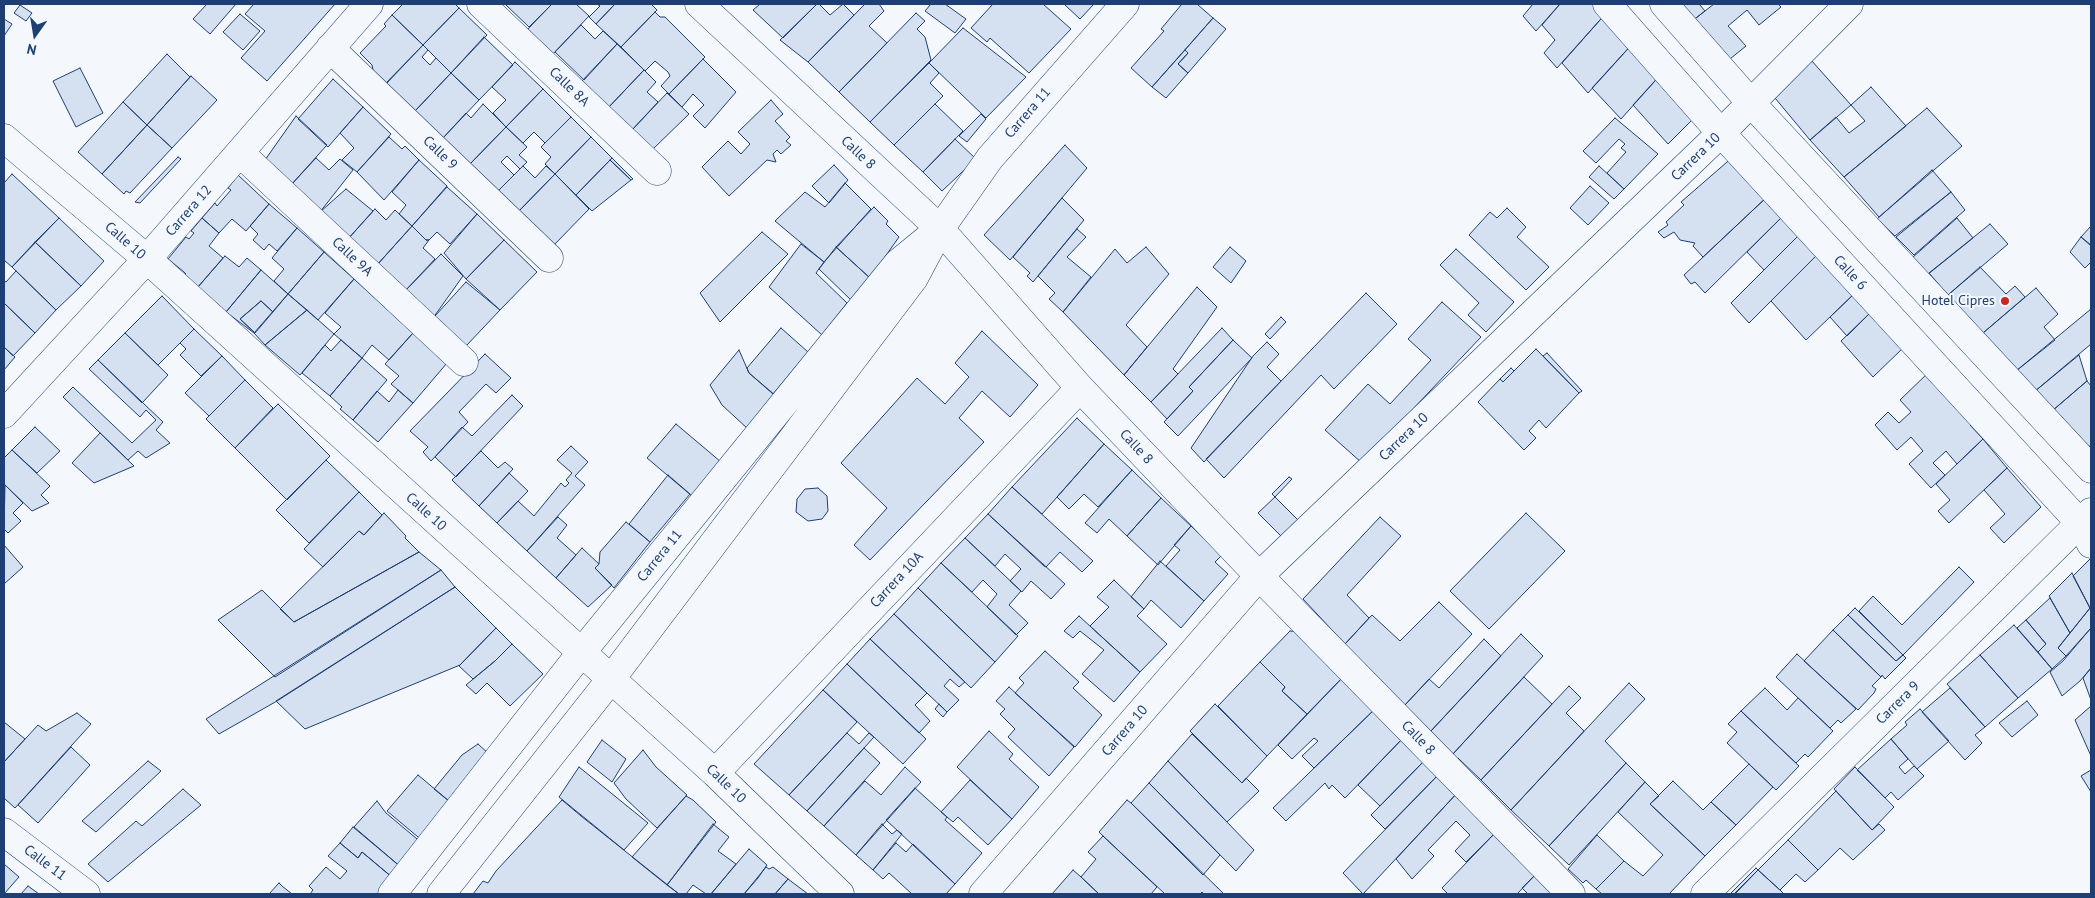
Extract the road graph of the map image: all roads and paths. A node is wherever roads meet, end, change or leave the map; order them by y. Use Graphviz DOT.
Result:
graph roads {
  1 [pos="369,4"];
  2 [pos="481,4"];
  3 [pos="699,4"];
  4 [pos="1125,4"];
  5 [pos="1607,4"];
  6 [pos="1664,4"];
  7 [pos="1849,4"];
  8 [pos="330,48"];
  9 [pos="1751,103"];
  10 [pos="1721,133"];
  11 [pos="6,144"];
  12 [pos="240,153"];
  13 [pos="657,171"];
  14 [pos="940,229"];
  15 [pos="549,258"];
  16 [pos="147,260"];
  17 [pos="464,362"];
  18 [pos="1080,388"];
  19 [pos="4,414"];
  20 [pos="2091,469"];
  21 [pos="2087,526"];
  22 [pos="1259,576"];
  23 [pos="581,653"];
  24 [pos="611,679"];
  25 [pos="715,773"];
  26 [pos="4,832"];
  27 [pos="86,894"];
  28 [pos="392,894"];
  29 [pos="441,894"];
  30 [pos="840,894"];
  31 [pos="983,894"];
  32 [pos="1571,894"];
  33 [pos="1705,894"];
  1 -- 8 [label="street, Carrera 12"];
  2 -- 13 [label="street, Calle 8A"];
  3 -- 14 [label="street, Calle 8"];
  4 -- 14 [label="street, Carrera 11"];
  5 -- 10 [label="street, Calle 6"];
  6 -- 9 [label="street"];
  7 -- 9 [label="street, Carrera 10"];
  8 -- 12 [label="street, Carrera 12"];
  8 -- 15 [label="street, Calle 9"];
  9 -- 10 [label="street, Carrera 10"];
  9 -- 20 [label="street"];
  10 -- 21 [label="street, Calle 6"];
  10 -- 22 [label="street, Carrera 10"];
  11 -- 16 [label="street, Calle 10"];
  12 -- 16 [label="street, Carrera 12"];
  12 -- 17 [label="street, Calle 9A"];
  14 -- 18 [label="street, Calle 8"];
  14 -- 23 [label="street, Carrera 11"];
  14 -- 24 [label="street, Carrera 11"];
  16 -- 19 [label="street, Carrera 12"];
  16 -- 23 [label="street, Calle 10"];
  18 -- 22 [label="street, Calle 8"];
  18 -- 25 [label="street, Carrera 10A"];
  21 -- 33 [label="street, Carrera 9"];
  22 -- 31 [label="street, Carrera 10"];
  22 -- 32 [label="street, Calle 8"];
  23 -- 24 [label="street, Calle 10"];
  23 -- 28 [label="street, Carrera 11"];
  24 -- 25 [label="street, Calle 10"];
  24 -- 29 [label="street, Carrera 11"];
  25 -- 30 [label="street, Calle 10"];
  26 -- 27 [label="street, Calle 11"];
}
